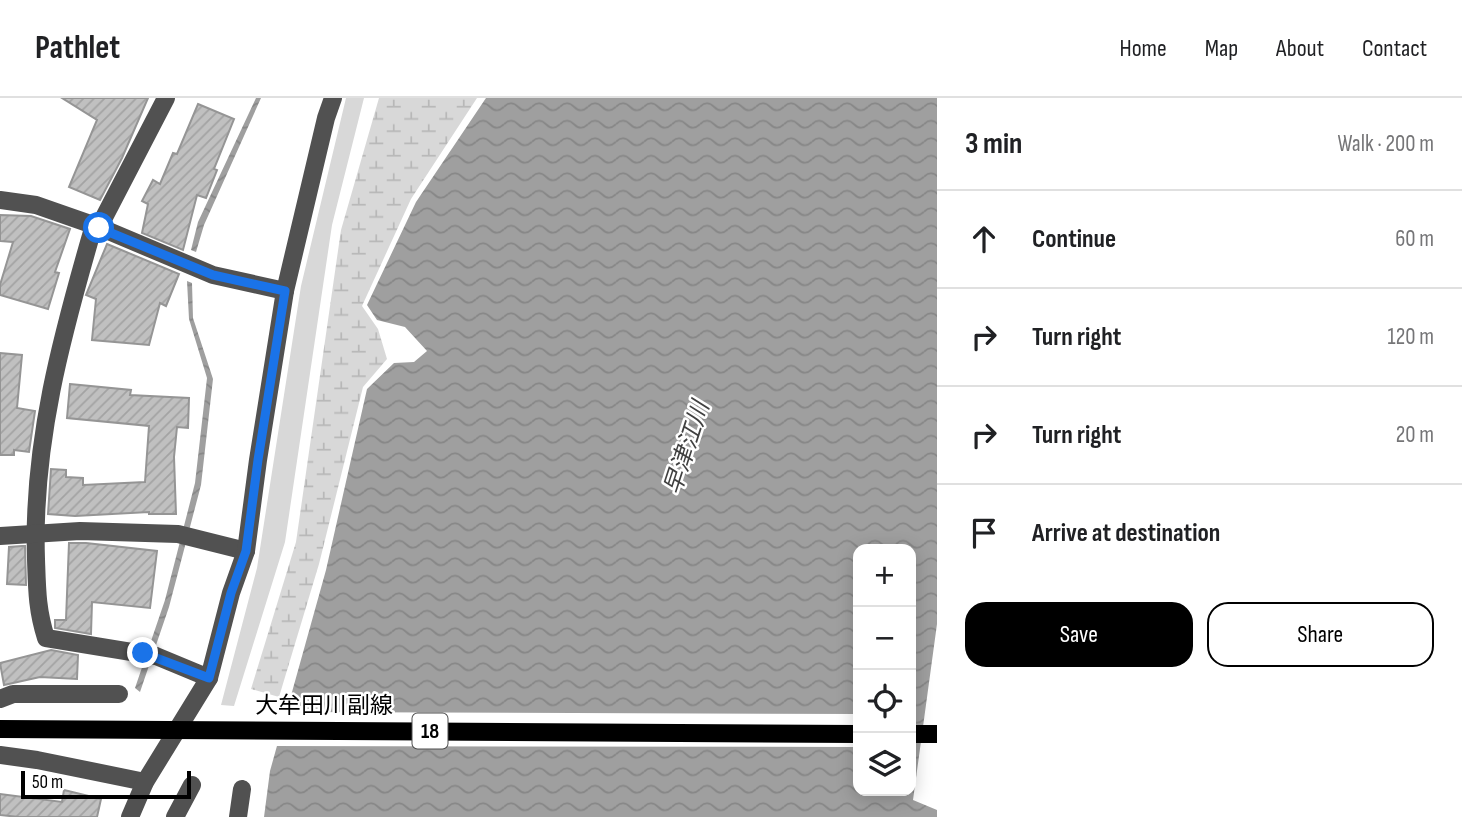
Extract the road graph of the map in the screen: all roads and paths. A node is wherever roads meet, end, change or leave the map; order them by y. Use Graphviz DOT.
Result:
graph roads {
  1 [pos="166,98"];
  2 [pos="333,98"];
  3 [pos="0,200"];
  4 [pos="97,226"];
  5 [pos="285,291"];
  6 [pos="35,532"];
  7 [pos="0,536"];
  8 [pos="246,551"];
  9 [pos="209,678"];
  10 [pos="119,694"];
  11 [pos="0,699"];
  12 [pos="0,729"];
  13 [pos="853,733"];
  14 [pos="916,734"];
  15 [pos="937,734"];
  16 [pos="0,755"];
  17 [pos="145,782"];
  18 [pos="192,785"];
  19 [pos="242,789"];
  20 [pos="130,817"];
  21 [pos="175,817"];
  22 [pos="238,817"];
  1 -- 4 [label="street"];
  2 -- 5 [label="street"];
  3 -- 4 [label="street"];
  4 -- 5 [label="street"];
  4 -- 6 [label="street"];
  5 -- 8 [label="street"];
  6 -- 7 [label="street"];
  6 -- 8 [label="street"];
  6 -- 9 [label="street"];
  8 -- 9 [label="street"];
  9 -- 17 [label="street"];
  10 -- 11 [label="street"];
  12 -- 13 [label="main road, 大牟田川副線 / 18"];
  14 -- 15 [label="main road"];
  16 -- 17 [label="street"];
  17 -- 20 [label="street"];
  18 -- 21 [label="street"];
  19 -- 22 [label="street"];
}
